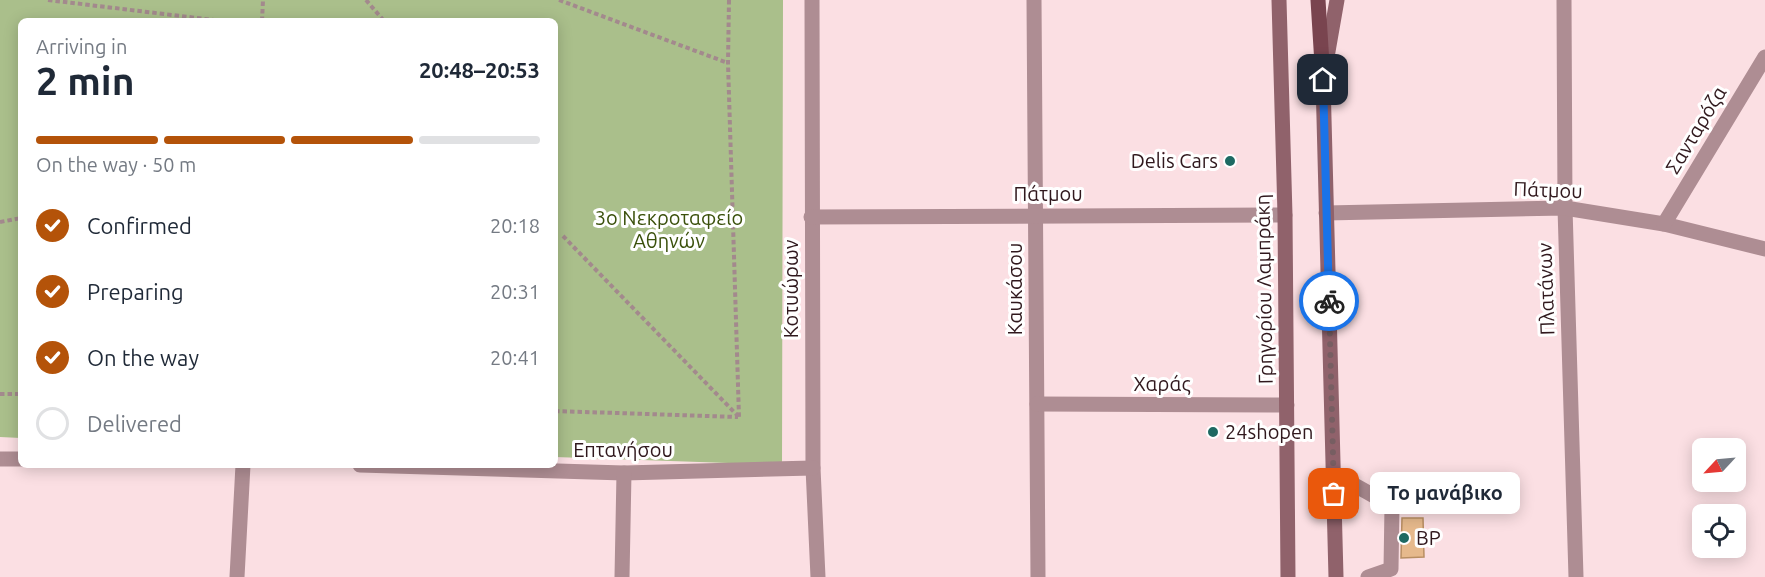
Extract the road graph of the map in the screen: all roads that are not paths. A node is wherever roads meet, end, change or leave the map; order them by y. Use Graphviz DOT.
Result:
graph roads {
  1 [pos="812,0"];
  2 [pos="1034,0"];
  3 [pos="1279,0"];
  4 [pos="1318,0"];
  5 [pos="1337,0"];
  6 [pos="1564,0"];
  7 [pos="1765,57"];
  8 [pos="1323,80"];
  9 [pos="1565,208"];
  10 [pos="1326,213"];
  11 [pos="1035,215"];
  12 [pos="1285,215"];
  13 [pos="811,217"];
  14 [pos="1664,224"];
  15 [pos="1765,249"];
  16 [pos="1037,404"];
  17 [pos="1287,405"];
  18 [pos="0,459"];
  19 [pos="18,459"];
  20 [pos="243,468"];
  21 [pos="473,468"];
  22 [pos="813,468"];
  23 [pos="624,472"];
  24 [pos="1334,473"];
  25 [pos="237,577"];
  26 [pos="622,577"];
  27 [pos="818,577"];
  28 [pos="1038,577"];
  29 [pos="1288,577"];
  30 [pos="1336,577"];
  31 [pos="1368,577"];
  32 [pos="1576,577"];
  1 -- 13 [label="street, Κοτυώρων"];
  2 -- 11 [label="street, Καυκάσου"];
  3 -- 12 [label="main road, Γρηγορίου Λαμπράκη"];
  4 -- 8 [label="main road"];
  5 -- 8 [label="main road"];
  6 -- 9 [label="street, Πλατάνων"];
  7 -- 14 [label="street, Σανταρόζα"];
  8 -- 10 [label="main road"];
  9 -- 10 [label="street, Πάτμου"];
  9 -- 14 [label="street, Πάτμου"];
  9 -- 32 [label="street, Πλατάνων"];
  10 -- 24 [label="main road"];
  11 -- 12 [label="street, Πάτμου"];
  11 -- 13 [label="street, Πάτμου"];
  11 -- 16 [label="street, Καυκάσου"];
  12 -- 17 [label="main road, Γρηγορίου Λαμπράκη"];
  13 -- 22 [label="street, Κοτυώρων"];
  14 -- 15 [label="street, Πάτμου"];
  16 -- 17 [label="street, Χαράς"];
  16 -- 28 [label="street, Καυκάσου"];
  17 -- 29 [label="main road, Γρηγορίου Λαμπράκη"];
  18 -- 19 [label="street"];
  20 -- 25 [label="street"];
  21 -- 23 [label="street, Επτανήσου"];
  22 -- 23 [label="street, Επτανήσου"];
  22 -- 27 [label="street, Κοτυώρων"];
  23 -- 26 [label="street"];
  24 -- 30 [label="main road"];
  24 -- 31 [label="street"];
}
